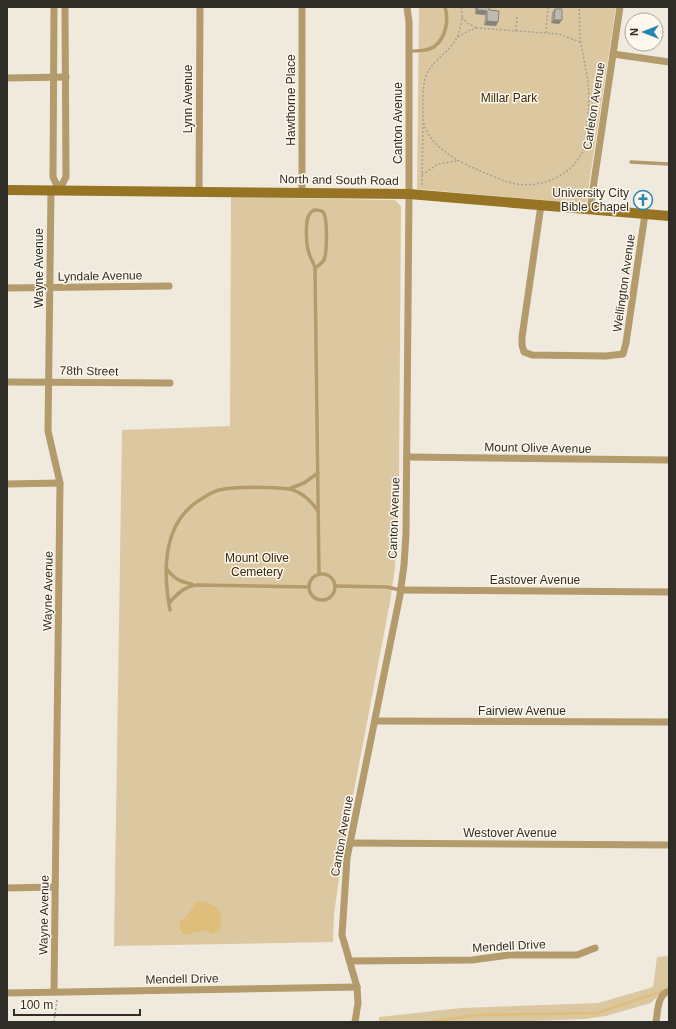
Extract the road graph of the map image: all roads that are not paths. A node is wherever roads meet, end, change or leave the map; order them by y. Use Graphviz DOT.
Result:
graph roads {
  1 [pos="54,7"];
  2 [pos="65,7"];
  3 [pos="200,7"];
  4 [pos="302,7"];
  5 [pos="407,7"];
  6 [pos="446,7"];
  7 [pos="620,7"];
  8 [pos="409,51"];
  9 [pos="613,54"];
  10 [pos="669,62"];
  11 [pos="53,77"];
  12 [pos="66,77"];
  13 [pos="7,78"];
  14 [pos="631,162"];
  15 [pos="669,164"];
  16 [pos="7,190"];
  17 [pos="55,190"];
  18 [pos="199,192"];
  19 [pos="302,193"];
  20 [pos="410,194"];
  21 [pos="541,205"];
  22 [pos="590,209"];
  23 [pos="645,214"];
  24 [pos="669,216"];
  25 [pos="314,268"];
  26 [pos="169,286"];
  27 [pos="7,288"];
  28 [pos="50,288"];
  29 [pos="7,382"];
  30 [pos="48,382"];
  31 [pos="170,383"];
  32 [pos="407,457"];
  33 [pos="669,460"];
  34 [pos="318,472"];
  35 [pos="60,483"];
  36 [pos="7,484"];
  37 [pos="290,488"];
  38 [pos="319,512"];
  39 [pos="166,568"];
  40 [pos="319,574"];
  41 [pos="197,585"];
  42 [pos="335,586"];
  43 [pos="309,587"];
  44 [pos="400,590"];
  45 [pos="669,592"];
  46 [pos="168,603"];
  47 [pos="170,610"];
  48 [pos="375,721"];
  49 [pos="669,722"];
  50 [pos="350,843"];
  51 [pos="669,845"];
  52 [pos="55,887"];
  53 [pos="7,888"];
  54 [pos="595,948"];
  55 [pos="350,961"];
  56 [pos="357,987"];
  57 [pos="669,991"];
  58 [pos="56,992"];
  59 [pos="7,993"];
  60 [pos="356,1020"];
  61 [pos="656,1022"];
  1 -- 11 [label="street, Wayne Avenue"];
  2 -- 12 [label="street, Wayne Avenue"];
  3 -- 18 [label="street, Lynn Avenue"];
  4 -- 19 [label="street, Hawthorne Place"];
  5 -- 8 [label="street, Canton Avenue"];
  6 -- 8 [label="lane"];
  7 -- 9 [label="street, Carleton Avenue"];
  8 -- 20 [label="street, Canton Avenue"];
  9 -- 10 [label="street"];
  9 -- 22 [label="street, Carleton Avenue"];
  11 -- 12 [label="street"];
  11 -- 13 [label="street"];
  11 -- 17 [label="street, Wayne Avenue"];
  12 -- 17 [label="street, Wayne Avenue"];
  14 -- 15 [label="lane"];
  16 -- 17 [label="street, North and South Road"];
  17 -- 18 [label="street, North and South Road"];
  17 -- 28 [label="street, Wayne Avenue"];
  18 -- 19 [label="street, North and South Road"];
  19 -- 20 [label="street, North and South Road"];
  20 -- 21 [label="street, North and South Road"];
  20 -- 32 [label="street, Canton Avenue"];
  21 -- 22 [label="street, North and South Road"];
  21 -- 23 [label="street, Wellington Avenue"];
  22 -- 23 [label="street, North and South Road"];
  23 -- 24 [label="street, North and South Road"];
  25 -- 25 [label="lane"];
  25 -- 34 [label="lane"];
  26 -- 28 [label="street, Lyndale Avenue"];
  27 -- 28 [label="street, Lyndale Avenue"];
  28 -- 30 [label="street, Wayne Avenue"];
  29 -- 30 [label="street, 78th Street"];
  30 -- 31 [label="street, 78th Street"];
  30 -- 35 [label="street, Wayne Avenue"];
  32 -- 33 [label="street, Mount Olive Avenue"];
  32 -- 44 [label="street, Canton Avenue"];
  34 -- 37 [label="lane"];
  34 -- 38 [label="lane"];
  35 -- 36 [label="street"];
  35 -- 52 [label="street, Wayne Avenue"];
  37 -- 38 [label="lane"];
  37 -- 39 [label="lane"];
  38 -- 40 [label="lane"];
  39 -- 41 [label="lane"];
  39 -- 46 [label="lane"];
  40 -- 42 [label="lane"];
  40 -- 43 [label="lane"];
  41 -- 43 [label="lane"];
  41 -- 46 [label="lane"];
  42 -- 43 [label="lane"];
  42 -- 44 [label="lane"];
  44 -- 45 [label="street, Eastover Avenue"];
  44 -- 48 [label="street, Canton Avenue"];
  46 -- 47 [label="lane"];
  48 -- 49 [label="street, Fairview Avenue"];
  48 -- 50 [label="street, Canton Avenue"];
  50 -- 51 [label="street, Westover Avenue"];
  50 -- 55 [label="street, Canton Avenue"];
  52 -- 53 [label="street"];
  52 -- 58 [label="street, Wayne Avenue"];
  54 -- 55 [label="street, Mendell Drive"];
  55 -- 56 [label="street, Canton Avenue"];
  56 -- 58 [label="street, Mendell Drive"];
  56 -- 60 [label="street, Canton Avenue"];
  57 -- 61 [label="street"];
  58 -- 59 [label="street, Mendell Drive"];
}
